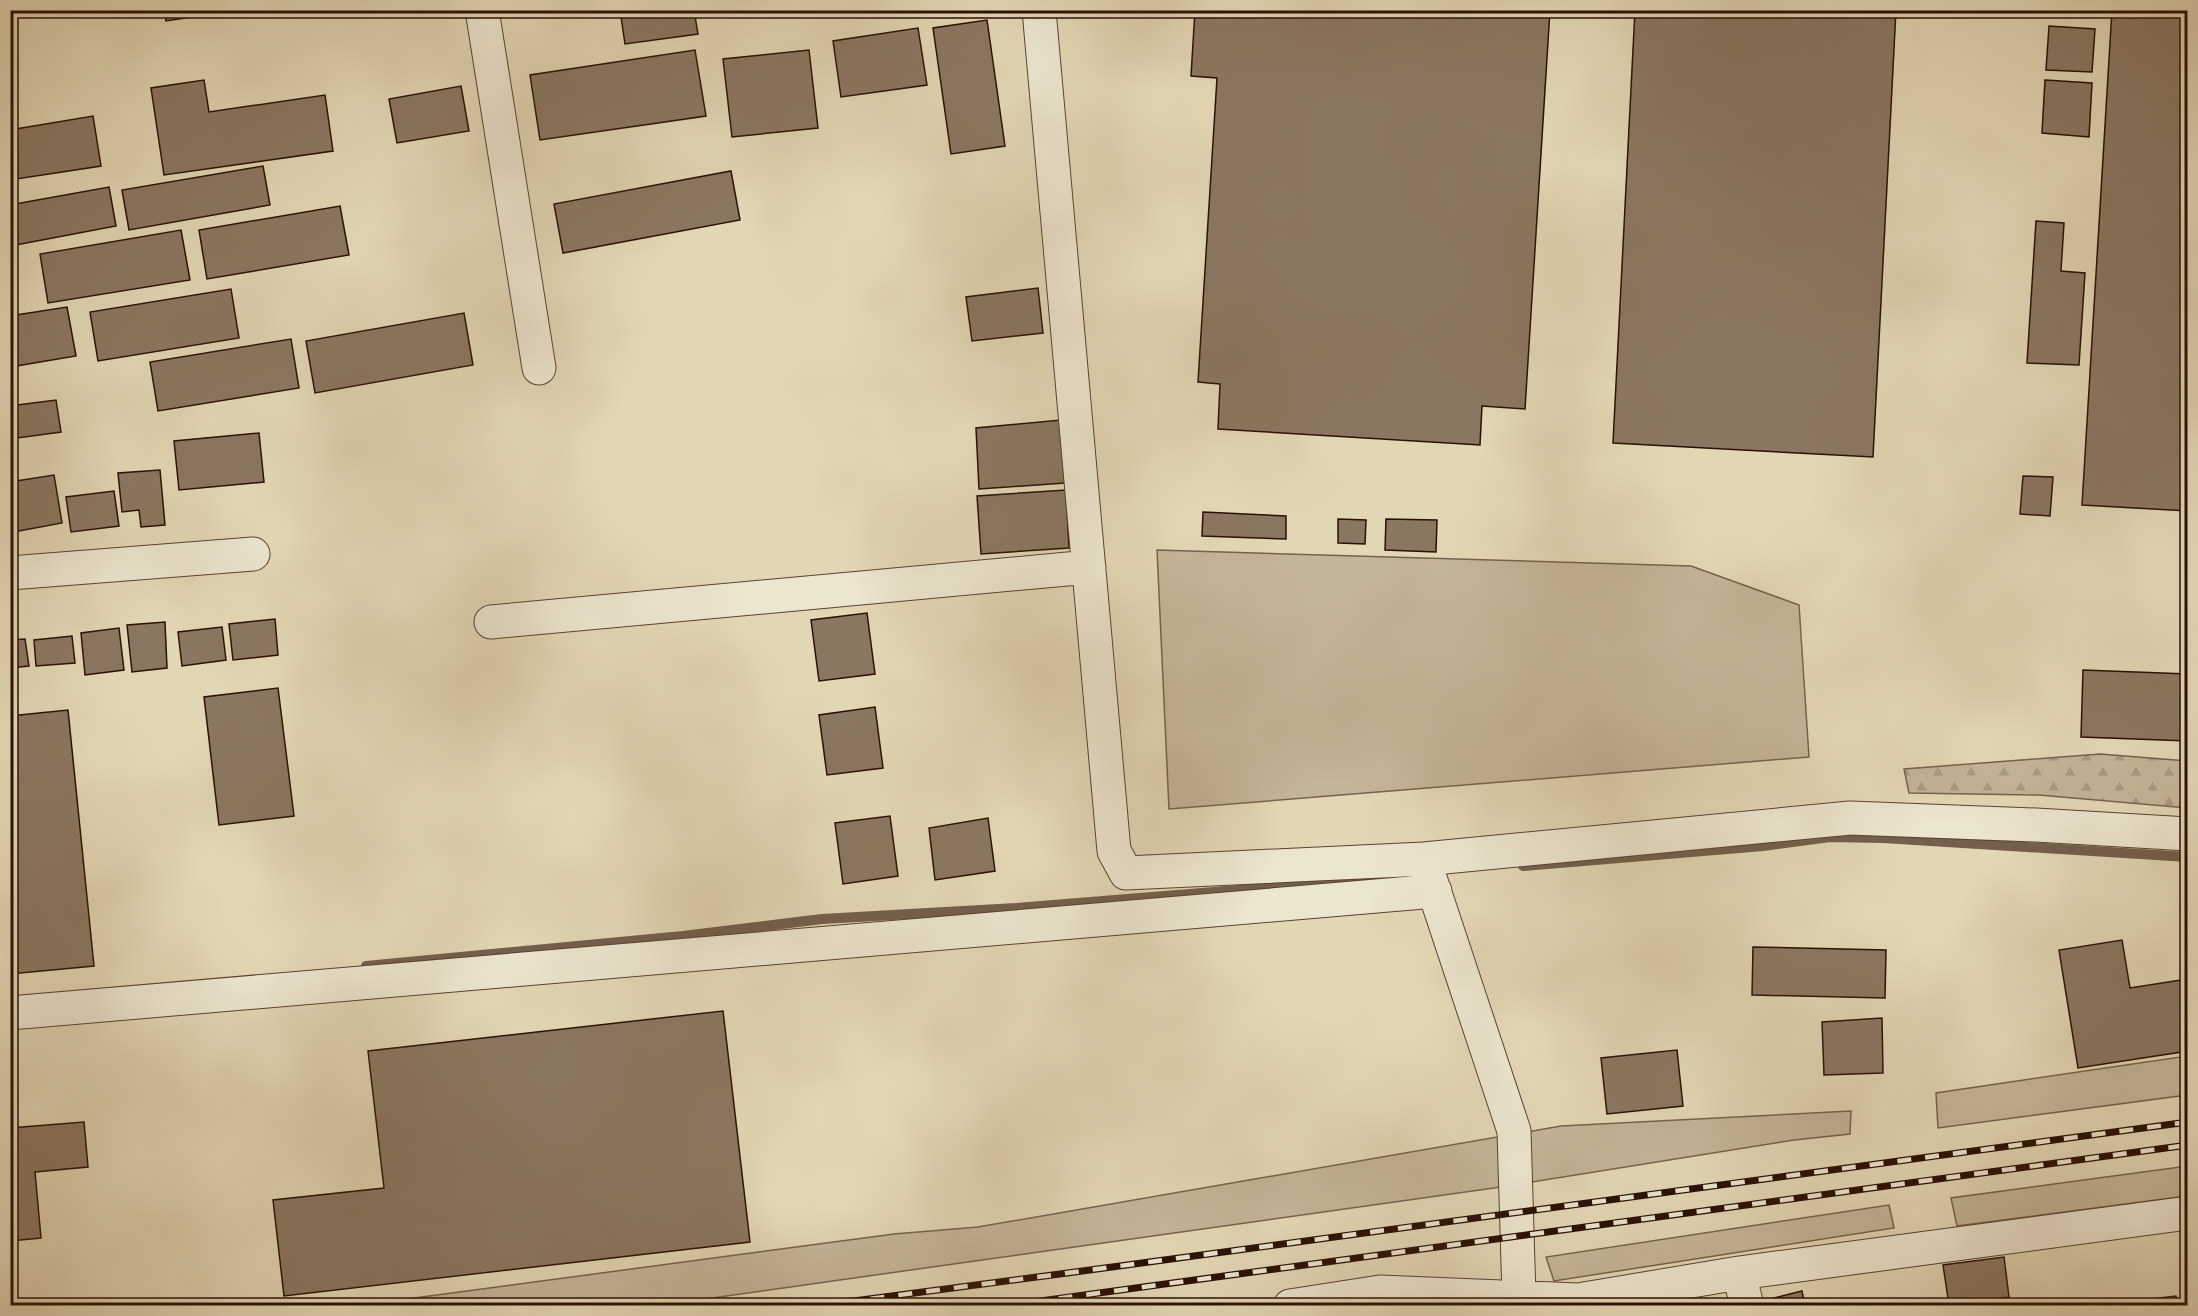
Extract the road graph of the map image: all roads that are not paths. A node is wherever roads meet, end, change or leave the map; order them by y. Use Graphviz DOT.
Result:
graph roads {
  1 [pos="482,10"];
  2 [pos="1039,10"];
  3 [pos="539,368"];
  4 [pos="253,554"];
  5 [pos="1089,567"];
  6 [pos="10,573"];
  7 [pos="491,622"];
  8 [pos="2187,834"];
  9 [pos="1424,859"];
  10 [pos="1435,891"];
  11 [pos="10,1013"];
  12 [pos="2187,1213"];
  13 [pos="1739,1273"];
  14 [pos="1519,1297"];
  15 [pos="1578,1303"];
  16 [pos="1290,1305"];
  17 [pos="1747,1305"];
  1 -- 3 [label="street"];
  2 -- 5 [label="street"];
  4 -- 6 [label="street"];
  5 -- 7 [label="street"];
  5 -- 9 [label="street"];
  8 -- 9 [label="street"];
  9 -- 10 [label="street"];
  10 -- 11 [label="street"];
  10 -- 14 [label="street"];
  12 -- 13 [label="street"];
  13 -- 15 [label="street"];
  13 -- 17 [label="street"];
  14 -- 15 [label="street"];
  14 -- 16 [label="street"];
}
